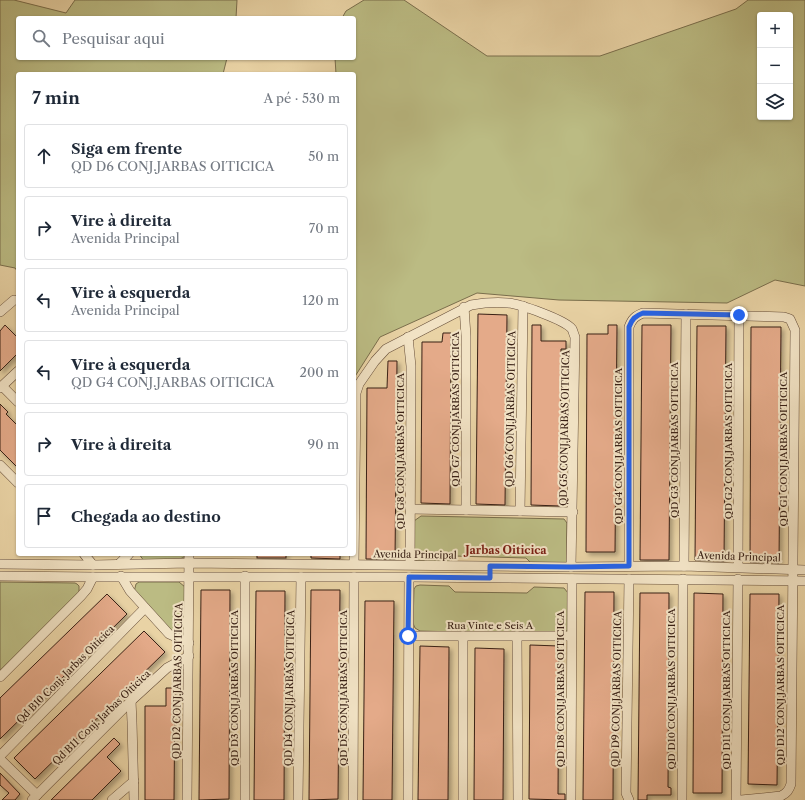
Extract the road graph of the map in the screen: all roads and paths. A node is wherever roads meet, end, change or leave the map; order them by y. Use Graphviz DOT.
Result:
graph roads {
  1 [pos="14,300"];
  2 [pos="524,306"];
  3 [pos="464,307"];
  4 [pos="0,312"];
  5 [pos="686,314"];
  6 [pos="739,315"];
  7 [pos="408,337"];
  8 [pos="16,373"];
  9 [pos="1,387"];
  10 [pos="356,393"];
  11 [pos="16,400"];
  12 [pos="0,465"];
  13 [pos="16,481"];
  14 [pos="410,509"];
  15 [pos="466,510"];
  16 [pos="520,511"];
  17 [pos="573,512"];
  18 [pos="86,556"];
  19 [pos="127,556"];
  20 [pos="300,556"];
  21 [pos="354,556"];
  22 [pos="189,558"];
  23 [pos="245,559"];
  24 [pos="0,564"];
  25 [pos="119,564"];
  26 [pos="300,564"];
  27 [pos="354,564"];
  28 [pos="410,564"];
  29 [pos="93,565"];
  30 [pos="490,566"];
  31 [pos="629,566"];
  32 [pos="684,566"];
  33 [pos="571,567"];
  34 [pos="738,567"];
  35 [pos="793,569"];
  36 [pos="805,570"];
  37 [pos="0,576"];
  38 [pos="120,576"];
  39 [pos="189,576"];
  40 [pos="245,576"];
  41 [pos="93,577"];
  42 [pos="301,577"];
  43 [pos="354,577"];
  44 [pos="409,577"];
  45 [pos="490,578"];
  46 [pos="572,579"];
  47 [pos="629,579"];
  48 [pos="683,579"];
  49 [pos="738,579"];
  50 [pos="792,580"];
  51 [pos="805,581"];
  52 [pos="145,608"];
  53 [pos="408,636"];
  54 [pos="463,636"];
  55 [pos="517,636"];
  56 [pos="571,636"];
  57 [pos="189,642"];
  58 [pos="189,656"];
  59 [pos="0,677"];
  60 [pos="131,701"];
  61 [pos="0,756"];
  62 [pos="0,759"];
  63 [pos="134,781"];
  64 [pos="35,798"];
  65 [pos="112,800"];
  66 [pos="134,800"];
  67 [pos="187,800"];
  68 [pos="244,800"];
  69 [pos="298,800"];
  70 [pos="353,800"];
  71 [pos="408,800"];
  72 [pos="463,800"];
  73 [pos="518,800"];
  74 [pos="571,800"];
  75 [pos="628,800"];
  76 [pos="682,800"];
  77 [pos="736,800"];
  78 [pos="741,800"];
  1 -- 4 [label="street"];
  2 -- 3 [label="street"];
  2 -- 16 [label="street, QD G6 CONJ.JARBAS OITICICA"];
  2 -- 17 [label="street, QD G5 CONJ.JARBAS OITICICA"];
  3 -- 7 [label="street"];
  3 -- 15 [label="street, QD G7 CONJ.JARBAS OITICICA"];
  5 -- 6 [label="street"];
  5 -- 31 [label="street, QD G4 CONJ.JARBAS OITICICA"];
  5 -- 32 [label="street, QD G3 CONJ.JARBAS OITICICA"];
  6 -- 34 [label="street, QD G2 CONJ.JARBAS OITICICA"];
  6 -- 35 [label="street, QD G1 CONJ.JARBAS OITICICA"];
  7 -- 10 [label="street"];
  7 -- 14 [label="street, QD G8 CONJ.JARBAS OITICICA"];
  8 -- 9 [label="street"];
  9 -- 11 [label="street"];
  12 -- 13 [label="street"];
  14 -- 15 [label="street"];
  14 -- 28 [label="street, QD G8 CONJ.JARBAS OITICICA"];
  15 -- 16 [label="street"];
  16 -- 17 [label="street"];
  17 -- 33 [label="street, QD G5 CONJ.JARBAS OITICICA"];
  18 -- 29 [label="street"];
  19 -- 25 [label="street"];
  20 -- 26 [label="street"];
  21 -- 27 [label="street"];
  22 -- 23 [label="street, Avenida Principal"];
  22 -- 25 [label="street, Avenida Principal"];
  22 -- 39 [label="street, QD D2 CONJ.JARBAS OITICICA"];
  23 -- 26 [label="street, Avenida Principal"];
  24 -- 29 [label="street, Avenida Principal"];
  25 -- 29 [label="street, Avenida Principal"];
  26 -- 27 [label="street, Avenida Principal"];
  27 -- 28 [label="street, Avenida Principal"];
  28 -- 30 [label="street, Avenida Principal"];
  30 -- 33 [label="street, Avenida Principal"];
  30 -- 45 [label="street"];
  31 -- 32 [label="street, Avenida Principal"];
  31 -- 33 [label="street, Avenida Principal"];
  32 -- 34 [label="street, Avenida Principal"];
  34 -- 35 [label="street, Avenida Principal"];
  35 -- 36 [label="street, Avenida Principal"];
  35 -- 50 [label="street, QD G1 CONJ.JARBAS OITICICA"];
  37 -- 41 [label="street"];
  38 -- 39 [label="street"];
  38 -- 41 [label="street"];
  38 -- 52 [label="street"];
  39 -- 40 [label="street"];
  39 -- 57 [label="street, QD D2 CONJ.JARBAS OITICICA"];
  40 -- 42 [label="street"];
  40 -- 68 [label="street, QD D3 CONJ.JARBAS OITICICA"];
  41 -- 59 [label="street"];
  42 -- 43 [label="street"];
  42 -- 69 [label="street, QD D4 CONJ.JARBAS OITICICA"];
  43 -- 44 [label="street"];
  43 -- 70 [label="street, QD D5 CONJ.JARBAS OITICICA"];
  44 -- 45 [label="street"];
  44 -- 53 [label="street"];
  45 -- 46 [label="street"];
  46 -- 47 [label="street"];
  46 -- 56 [label="street, QD D8 CONJ.JARBAS OITICICA"];
  47 -- 48 [label="street"];
  47 -- 75 [label="street, QD D9 CONJ.JARBAS OITICICA"];
  48 -- 49 [label="street"];
  48 -- 76 [label="street, QD D10 CONJ.JARBAS OITICICA"];
  49 -- 50 [label="street"];
  49 -- 77 [label="street, QD D11 CONJ.JARBAS OITICICA"];
  50 -- 51 [label="street"];
  50 -- 78 [label="street, QD D12 CONJ.JARBAS OITICICA"];
  52 -- 57 [label="street"];
  52 -- 61 [label="street, Qd B10 Conj. Jarbas Oiticica"];
  53 -- 54 [label="street, Rua Vinte e Seis A"];
  53 -- 71 [label="street"];
  54 -- 55 [label="street, Rua Vinte e Seis A"];
  54 -- 72 [label="street"];
  55 -- 56 [label="street, Rua Vinte e Seis A"];
  55 -- 73 [label="street"];
  56 -- 74 [label="street, QD D8 CONJ.JARBAS OITICICA"];
  57 -- 58 [label="street, QD D2 CONJ.JARBAS OITICICA"];
  58 -- 60 [label="street, Qd B11 Conj. Jarbas Oiticica"];
  58 -- 67 [label="street, QD D2 CONJ.JARBAS OITICICA"];
  60 -- 63 [label="street"];
  60 -- 64 [label="street, Qd B11 Conj. Jarbas Oiticica"];
  62 -- 64 [label="street"];
  63 -- 65 [label="street"];
  63 -- 66 [label="street"];
}
